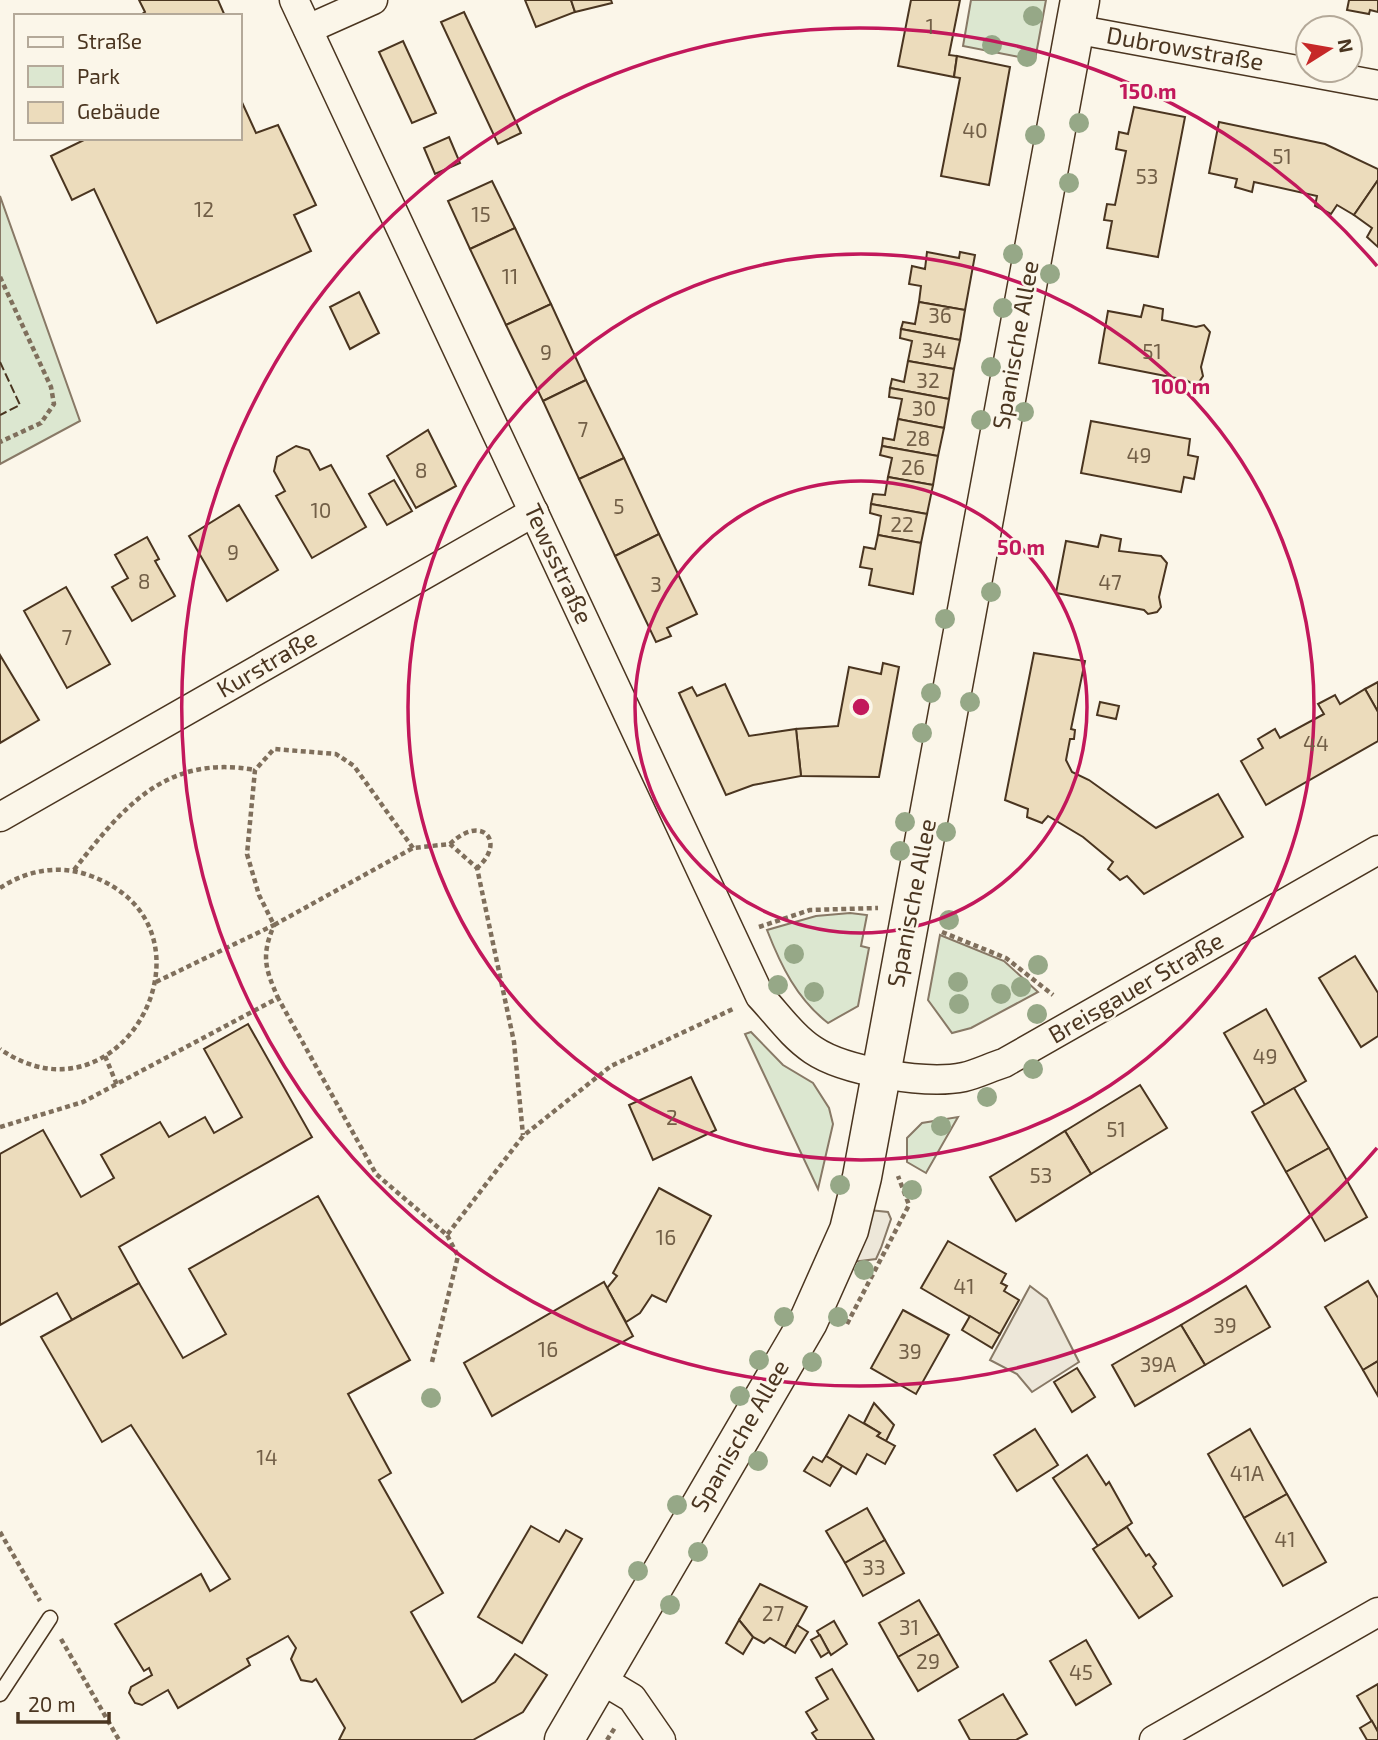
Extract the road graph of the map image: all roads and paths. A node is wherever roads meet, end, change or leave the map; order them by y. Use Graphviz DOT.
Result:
graph roads {
  1 [pos="294,0"];
  2 [pos="373,0"];
  3 [pos="1077,14"];
  4 [pos="308,29"];
  5 [pos="1378,85"];
  6 [pos="0,277"];
  7 [pos="0,442"];
  8 [pos="534,512"];
  9 [pos="255,770"];
  10 [pos="0,817"];
  11 [pos="450,844"];
  12 [pos="413,848"];
  13 [pos="1378,850"];
  14 [pos="477,868"];
  15 [pos="74,871"];
  16 [pos="0,888"];
  17 [pos="884,908"];
  18 [pos="274,925"];
  19 [pos="759,926"];
  20 [pos="938,931"];
  21 [pos="156,982"];
  22 [pos="1053,995"];
  23 [pos="278,998"];
  24 [pos="737,1007"];
  25 [pos="0,1049"];
  26 [pos="105,1056"];
  27 [pos="880,1072"];
  28 [pos="117,1085"];
  29 [pos="0,1126"];
  30 [pos="523,1136"];
  31 [pos="447,1235"];
  32 [pos="432,1362"];
  33 [pos="1378,1612"];
  34 [pos="50,1618"];
  35 [pos="600,1679"];
  36 [pos="0,1694"];
  37 [pos="564,1740"];
  38 [pos="661,1740"];
  39 [pos="1154,1740"];
  1 -- 4 [label="street, Tewsstraße"];
  2 -- 4 [label="street"];
  3 -- 5 [label="street, Dubrowstraße"];
  3 -- 27 [label="main road, Spanische Allee"];
  4 -- 8 [label="street, Tewsstraße"];
  6 -- 7 [label="path"];
  8 -- 10 [label="street, Kurstraße"];
  8 -- 27 [label="street, Tewsstraße"];
  9 -- 12 [label="path"];
  9 -- 15 [label="path"];
  9 -- 18 [label="path"];
  11 -- 12 [label="path"];
  11 -- 14 [label="path"];
  11 -- 14 [label="path"];
  12 -- 18 [label="path"];
  13 -- 27 [label="street, Breisgauer Straße"];
  14 -- 30 [label="path"];
  15 -- 16 [label="path"];
  15 -- 21 [label="path"];
  17 -- 19 [label="path"];
  18 -- 21 [label="path"];
  18 -- 23 [label="path"];
  20 -- 22 [label="path"];
  21 -- 26 [label="path"];
  23 -- 28 [label="path"];
  23 -- 31 [label="path"];
  24 -- 30 [label="path"];
  25 -- 26 [label="path"];
  26 -- 28 [label="path"];
  27 -- 35 [label="main road, Spanische Allee"];
  28 -- 29 [label="path"];
  30 -- 31 [label="path"];
  31 -- 32 [label="path"];
  33 -- 39 [label="street"];
  34 -- 36 [label="lane"];
  35 -- 37 [label="main road, Spanische Allee"];
  35 -- 38 [label="street"];
}
